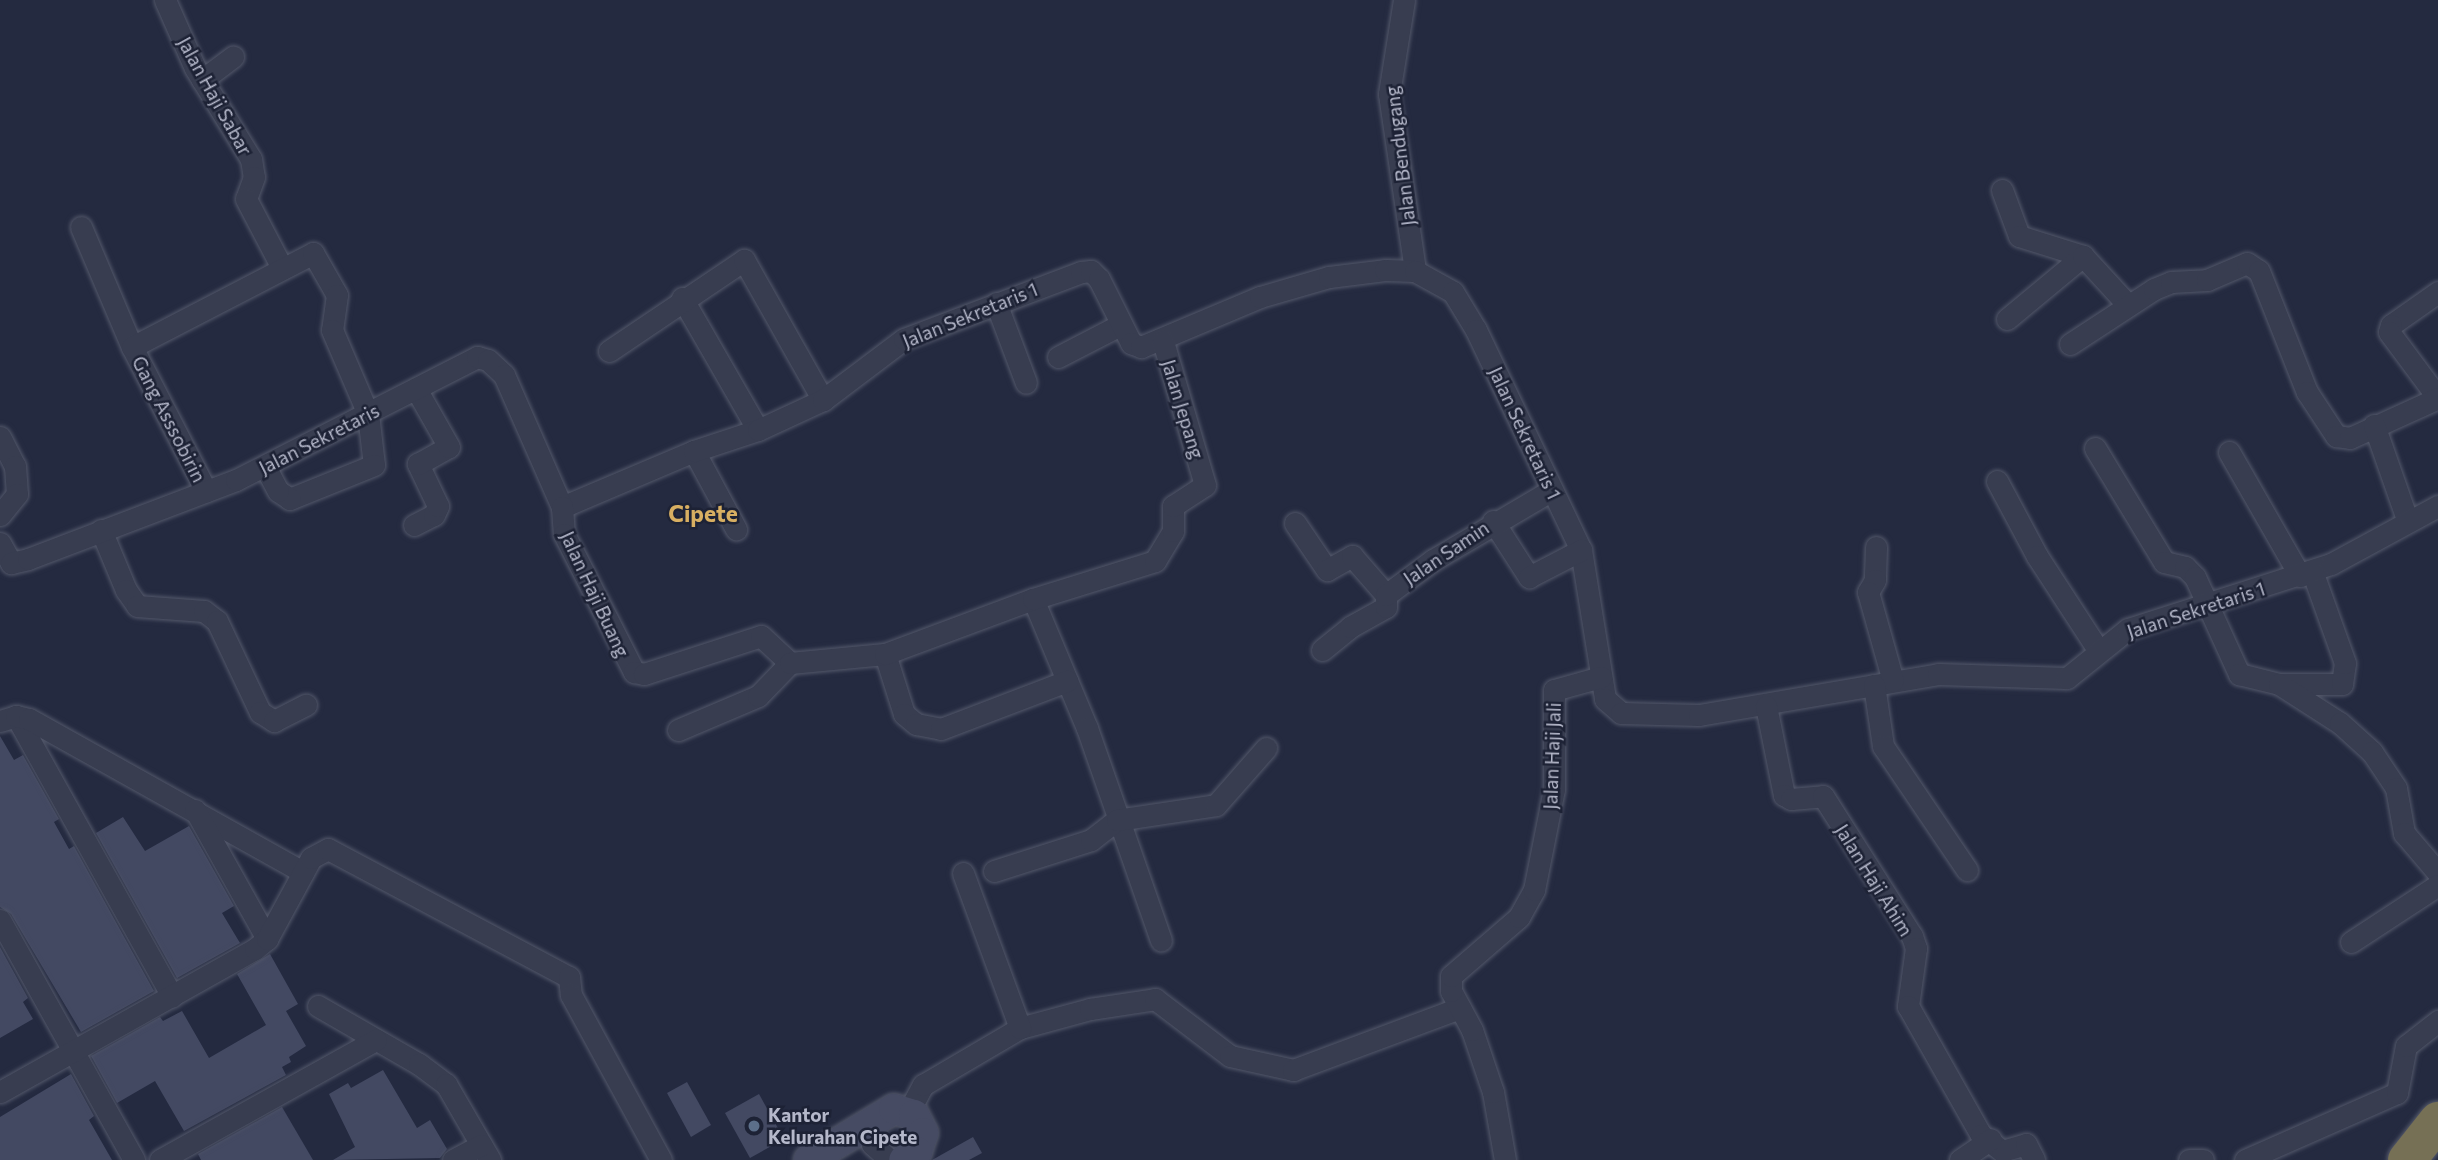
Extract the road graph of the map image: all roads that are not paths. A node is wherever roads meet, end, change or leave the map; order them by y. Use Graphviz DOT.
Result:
graph roads {
  1 [pos="164,0"];
  2 [pos="1404,0"];
  3 [pos="233,57"];
  4 [pos="202,80"];
  5 [pos="2002,190"];
  6 [pos="80,227"];
  7 [pos="2082,256"];
  8 [pos="282,268"];
  9 [pos="1415,271"];
  10 [pos="2438,292"];
  11 [pos="682,299"];
  12 [pos="996,303"];
  13 [pos="2127,304"];
  14 [pos="2007,319"];
  15 [pos="1120,325"];
  16 [pos="1163,341"];
  17 [pos="2070,344"];
  18 [pos="132,347"];
  19 [pos="609,351"];
  20 [pos="1058,357"];
  21 [pos="1026,383"];
  22 [pos="416,389"];
  23 [pos="2438,398"];
  24 [pos="823,400"];
  25 [pos="368,414"];
  26 [pos="2374,425"];
  27 [pos="758,430"];
  28 [pos="0,437"];
  29 [pos="2095,448"];
  30 [pos="694,451"];
  31 [pos="2229,452"];
  32 [pos="266,468"];
  33 [pos="1997,481"];
  34 [pos="1552,490"];
  35 [pos="205,491"];
  36 [pos="2438,506"];
  37 [pos="562,507"];
  38 [pos="0,515"];
  39 [pos="2407,519"];
  40 [pos="1493,521"];
  41 [pos="1295,523"];
  42 [pos="414,524"];
  43 [pos="736,529"];
  44 [pos="101,530"];
  45 [pos="0,543"];
  46 [pos="1875,547"];
  47 [pos="1581,550"];
  48 [pos="6,563"];
  49 [pos="2306,573"];
  50 [pos="1386,595"];
  51 [pos="1033,599"];
  52 [pos="2209,604"];
  53 [pos="1322,650"];
  54 [pos="2099,651"];
  55 [pos="885,654"];
  56 [pos="790,663"];
  57 [pos="1601,677"];
  58 [pos="1067,681"];
  59 [pos="1883,683"];
  60 [pos="2279,684"];
  61 [pos="306,705"];
  62 [pos="1766,706"];
  63 [pos="8,719"];
  64 [pos="678,730"];
  65 [pos="1266,748"];
  66 [pos="195,810"];
  67 [pos="1117,820"];
  68 [pos="1966,870"];
  69 [pos="994,871"];
  70 [pos="303,872"];
  71 [pos="963,873"];
  72 [pos="2438,873"];
  73 [pos="2438,885"];
  74 [pos="0,920"];
  75 [pos="267,939"];
  76 [pos="1161,941"];
  77 [pos="2351,942"];
  78 [pos="172,996"];
  79 [pos="318,1006"];
  80 [pos="1460,1008"];
  81 [pos="2438,1021"];
  82 [pos="1020,1028"];
  83 [pos="376,1040"];
  84 [pos="74,1051"];
  85 [pos="0,1092"];
  86 [pos="909,1111"];
  87 [pos="2438,1121"];
  88 [pos="873,1126"];
  89 [pos="1991,1139"];
  90 [pos="485,1152"];
  91 [pos="134,1160"];
  92 [pos="160,1160"];
  93 [pos="453,1160"];
  94 [pos="661,1160"];
  95 [pos="809,1160"];
  96 [pos="904,1160"];
  97 [pos="1505,1160"];
  98 [pos="1960,1160"];
  99 [pos="2034,1160"];
  100 [pos="2189,1160"];
  101 [pos="2203,1160"];
  102 [pos="2245,1160"];
  103 [pos="2407,1160"];
  1 -- 4 [label="street, Jalan Haji Sabar"];
  2 -- 9 [label="street, Jalan Bendugang"];
  3 -- 4 [label="street"];
  4 -- 8 [label="street, Jalan Haji Sabar"];
  5 -- 7 [label="street"];
  6 -- 18 [label="street, Gang Asssobirin"];
  7 -- 13 [label="street"];
  7 -- 14 [label="street"];
  8 -- 18 [label="street"];
  8 -- 25 [label="street"];
  9 -- 16 [label="street, Jalan Sekretaris 1"];
  9 -- 34 [label="street, Jalan Sekretaris 1"];
  10 -- 23 [label="street"];
  11 -- 19 [label="street"];
  11 -- 24 [label="street"];
  11 -- 27 [label="street"];
  12 -- 15 [label="street, Jalan Sekretaris 1"];
  12 -- 21 [label="street"];
  12 -- 24 [label="street, Jalan Sekretaris 1"];
  13 -- 17 [label="street"];
  13 -- 26 [label="street"];
  15 -- 16 [label="street, Jalan Sekretaris 1"];
  15 -- 20 [label="street"];
  16 -- 51 [label="street, Jalan Jepang"];
  18 -- 35 [label="street, Gang Asssobirin"];
  22 -- 25 [label="street, Jalan Sekretaris"];
  22 -- 37 [label="street, Jalan Sekretaris"];
  22 -- 42 [label="street"];
  23 -- 26 [label="street"];
  24 -- 27 [label="street, Jalan Sekretaris 1"];
  25 -- 32 [label="street, Jalan Sekretaris"];
  25 -- 32 [label="street"];
  26 -- 39 [label="street"];
  27 -- 30 [label="street, Jalan Sekretaris 1"];
  28 -- 38 [label="street"];
  29 -- 52 [label="street"];
  30 -- 37 [label="street, Jalan Sekretaris 1"];
  30 -- 43 [label="street"];
  31 -- 49 [label="street"];
  32 -- 35 [label="street, Jalan Sekretaris"];
  33 -- 54 [label="street"];
  34 -- 40 [label="street, Jalan Samin"];
  34 -- 47 [label="street, Jalan Sekretaris 1"];
  35 -- 44 [label="street, Jalan Sekretaris"];
  36 -- 39 [label="street, Jalan Sekretaris 1"];
  37 -- 56 [label="street, Jalan Haji Buang"];
  39 -- 49 [label="street, Jalan Sekretaris 1"];
  40 -- 47 [label="street"];
  40 -- 50 [label="street, Jalan Samin"];
  41 -- 50 [label="street"];
  44 -- 48 [label="street, Jalan Sekretaris"];
  44 -- 61 [label="street"];
  45 -- 48 [label="street, Jalan Sekretaris"];
  46 -- 59 [label="street"];
  47 -- 57 [label="street, Jalan Sekretaris 1"];
  49 -- 52 [label="street, Jalan Sekretaris 1"];
  49 -- 60 [label="street"];
  50 -- 53 [label="street, Jalan Samin"];
  51 -- 55 [label="street"];
  51 -- 58 [label="street"];
  52 -- 54 [label="street, Jalan Sekretaris 1"];
  52 -- 60 [label="street"];
  54 -- 59 [label="street, Jalan Sekretaris 1"];
  55 -- 56 [label="street"];
  55 -- 58 [label="street"];
  56 -- 64 [label="street"];
  57 -- 62 [label="street, Jalan Sekretaris 1"];
  57 -- 80 [label="street, Jalan Haji Jali"];
  58 -- 67 [label="street"];
  59 -- 62 [label="street, Jalan Sekretaris 1"];
  59 -- 68 [label="street"];
  60 -- 72 [label="street"];
  62 -- 89 [label="street, Jalan Haji Ahim"];
  63 -- 66 [label="street"];
  63 -- 78 [label="street"];
  65 -- 67 [label="street"];
  66 -- 70 [label="street"];
  66 -- 75 [label="street"];
  67 -- 69 [label="street"];
  67 -- 76 [label="street"];
  70 -- 75 [label="street"];
  70 -- 94 [label="street"];
  71 -- 82 [label="street"];
  73 -- 77 [label="street"];
  74 -- 84 [label="street"];
  75 -- 78 [label="street"];
  78 -- 84 [label="street"];
  79 -- 83 [label="street"];
  80 -- 82 [label="street"];
  80 -- 97 [label="street, Jalan Haji Jali"];
  81 -- 102 [label="street"];
  82 -- 86 [label="street"];
  83 -- 90 [label="street"];
  83 -- 92 [label="street"];
  84 -- 85 [label="street"];
  84 -- 91 [label="street"];
  86 -- 88 [label="street"];
  86 -- 96 [label="street"];
  87 -- 103 [label="highway"];
  88 -- 95 [label="street"];
  88 -- 96 [label="street"];
  89 -- 98 [label="street"];
  89 -- 99 [label="street"];
  90 -- 93 [label="street"];
  100 -- 101 [label="street"];
}
